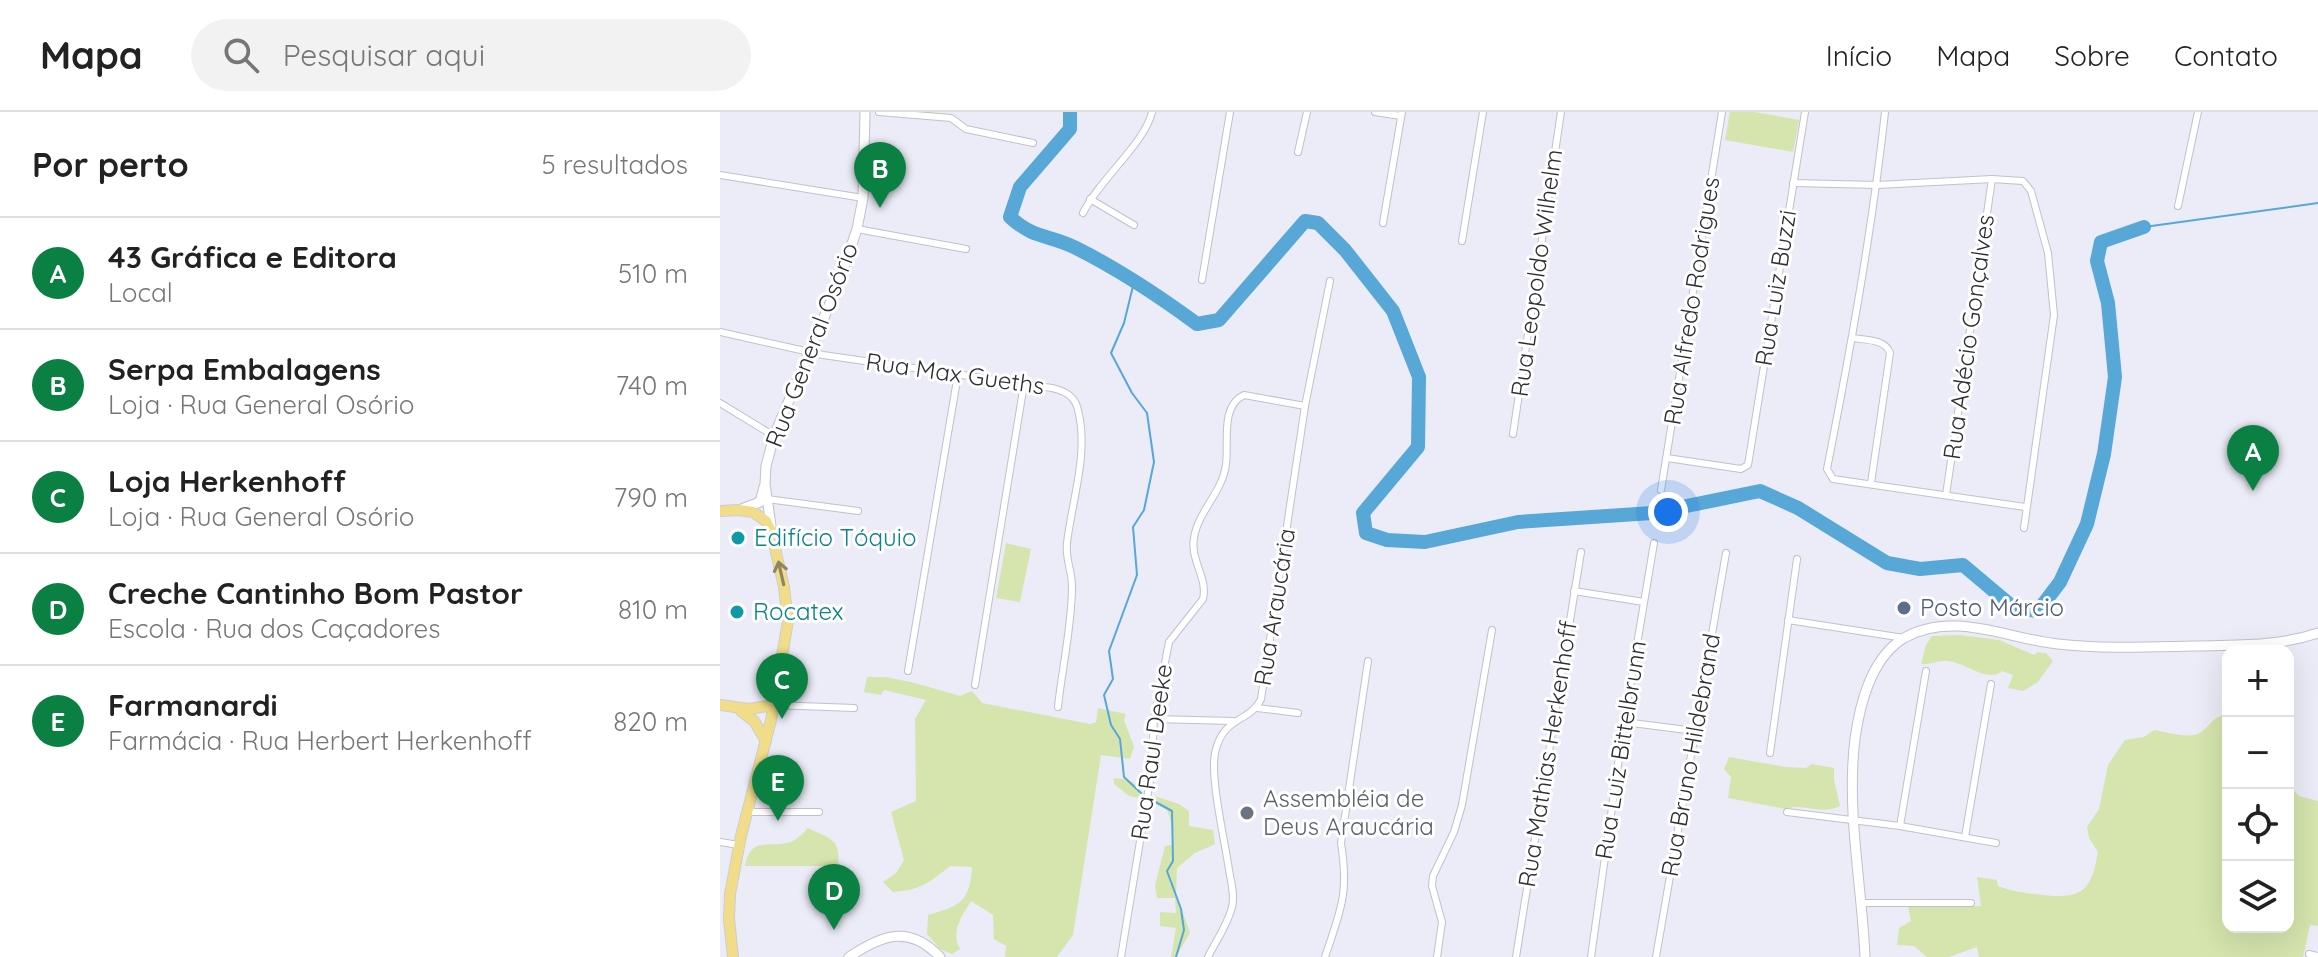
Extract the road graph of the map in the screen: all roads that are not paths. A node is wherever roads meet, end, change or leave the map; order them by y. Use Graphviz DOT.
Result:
graph roads {
  1 [pos="865,112"];
  2 [pos="879,112"];
  3 [pos="1152,112"];
  4 [pos="1230,112"];
  5 [pos="1307,112"];
  6 [pos="1375,112"];
  7 [pos="1483,112"];
  8 [pos="1561,112"];
  9 [pos="1722,112"];
  10 [pos="1805,112"];
  11 [pos="1885,112"];
  12 [pos="2198,112"];
  13 [pos="1402,114"];
  14 [pos="1033,143"];
  15 [pos="1298,152"];
  16 [pos="720,175"];
  17 [pos="1992,179"];
  18 [pos="1793,183"];
  19 [pos="1877,185"];
  20 [pos="863,198"];
  21 [pos="1090,199"];
  22 [pos="2178,206"];
  23 [pos="1083,213"];
  24 [pos="1383,223"];
  25 [pos="1134,225"];
  26 [pos="857,229"];
  27 [pos="1462,241"];
  28 [pos="966,249"];
  29 [pos="1202,280"];
  30 [pos="1330,281"];
  31 [pos="720,332"];
  32 [pos="1853,338"];
  33 [pos="811,352"];
  34 [pos="958,374"];
  35 [pos="1024,384"];
  36 [pos="720,403"];
  37 [pos="1305,406"];
  38 [pos="1513,434"];
  39 [pos="774,436"];
  40 [pos="1667,458"];
  41 [pos="1871,483"];
  42 [pos="765,484"];
  43 [pos="1661,490"];
  44 [pos="1946,495"];
  45 [pos="767,499"];
  46 [pos="2025,507"];
  47 [pos="739,510"];
  48 [pos="720,511"];
  49 [pos="858,511"];
  50 [pos="2024,528"];
  51 [pos="771,531"];
  52 [pos="1654,543"];
  53 [pos="1581,552"];
  54 [pos="1726,553"];
  55 [pos="1797,559"];
  56 [pos="1574,591"];
  57 [pos="1644,602"];
  58 [pos="1788,620"];
  59 [pos="1492,630"];
  60 [pos="2318,633"];
  61 [pos="1904,638"];
  62 [pos="1368,661"];
  63 [pos="908,671"];
  64 [pos="1926,671"];
  65 [pos="1991,684"];
  66 [pos="975,685"];
  67 [pos="720,705"];
  68 [pos="773,705"];
  69 [pos="1058,707"];
  70 [pos="736,708"];
  71 [pos="854,708"];
  72 [pos="1257,708"];
  73 [pos="1298,713"];
  74 [pos="1154,719"];
  75 [pos="1233,721"];
  76 [pos="1624,722"];
  77 [pos="1695,731"];
  78 [pos="766,741"];
  79 [pos="1770,753"];
  80 [pos="747,812"];
  81 [pos="819,812"];
  82 [pos="1787,812"];
  83 [pos="1855,820"];
  84 [pos="1900,826"];
  85 [pos="1965,837"];
  86 [pos="720,842"];
  87 [pos="1996,843"];
  88 [pos="739,845"];
  89 [pos="725,894"];
  90 [pos="1861,903"];
  91 [pos="1971,903"];
  92 [pos="2309,954"];
  93 [pos="730,956"];
  94 [pos="2318,956"];
  95 [pos="849,957"];
  96 [pos="940,957"];
  97 [pos="1121,957"];
  98 [pos="1208,957"];
  99 [pos="1325,957"];
  100 [pos="1437,957"];
  101 [pos="1516,957"];
  102 [pos="1591,957"];
  103 [pos="1656,957"];
  104 [pos="1865,957"];
  1 -- 20 [label="main road, Rua General Osório"];
  2 -- 14 [label="street"];
  3 -- 21 [label="street"];
  4 -- 29 [label="street"];
  5 -- 15 [label="street"];
  6 -- 13 [label="street"];
  7 -- 27 [label="street"];
  8 -- 38 [label="street, Rua Leopoldo Wilhelm"];
  9 -- 40 [label="street, Rua Alfredo Rodrigues"];
  10 -- 18 [label="street, Rua Luiz Buzzi"];
  11 -- 19 [label="street"];
  12 -- 22 [label="street"];
  13 -- 24 [label="street"];
  16 -- 20 [label="street"];
  17 -- 19 [label="street"];
  17 -- 44 [label="street, Rua Adécio Gonçalves"];
  17 -- 46 [label="street"];
  18 -- 19 [label="street"];
  18 -- 40 [label="street, Rua Luiz Buzzi"];
  19 -- 32 [label="street"];
  20 -- 26 [label="main road, Rua General Osório"];
  21 -- 23 [label="street"];
  21 -- 25 [label="street"];
  26 -- 28 [label="street"];
  26 -- 33 [label="main road, Rua General Osório"];
  30 -- 37 [label="street, Rua Araucária"];
  31 -- 33 [label="street, Rua Max Gueths"];
  32 -- 41 [label="street"];
  32 -- 41 [label="street"];
  33 -- 34 [label="street, Rua Max Gueths"];
  33 -- 39 [label="main road, Rua General Osório"];
  34 -- 35 [label="street, Rua Max Gueths"];
  34 -- 63 [label="street"];
  35 -- 66 [label="street"];
  35 -- 69 [label="street, Rua Max Gueths"];
  36 -- 39 [label="street"];
  37 -- 72 [label="street, Rua Araucária"];
  37 -- 74 [label="street, Rua Raul Deeke"];
  39 -- 42 [label="main road, Rua General Osório"];
  40 -- 43 [label="street, Rua Alfredo Rodrigues"];
  41 -- 44 [label="street"];
  42 -- 45 [label="main road, Rua General Osório"];
  42 -- 47 [label="main road"];
  44 -- 46 [label="street"];
  45 -- 49 [label="street"];
  45 -- 51 [label="main road, Rua General Osório"];
  46 -- 50 [label="street"];
  47 -- 48 [label="main road"];
  47 -- 51 [label="main road"];
  68 -- 51 [label="main road, Rua General Osório, one-way"];
  52 -- 57 [label="street, Rua Luiz Bittelbrunn"];
  53 -- 56 [label="street, Rua Mathias Herkenhoff"];
  54 -- 77 [label="street, Rua Bruno Hildebrand"];
  55 -- 58 [label="street"];
  56 -- 57 [label="street"];
  56 -- 101 [label="street, Rua Mathias Herkenhoff"];
  57 -- 76 [label="street, Rua Luiz Bittelbrunn"];
  58 -- 61 [label="street"];
  58 -- 79 [label="street"];
  59 -- 100 [label="street"];
  60 -- 61 [label="main road"];
  61 -- 83 [label="main road"];
  62 -- 99 [label="street"];
  64 -- 84 [label="street"];
  65 -- 85 [label="street"];
  67 -- 70 [label="main road"];
  68 -- 70 [label="main road"];
  68 -- 71 [label="street"];
  68 -- 78 [label="main road, Rua General Osório"];
  70 -- 78 [label="main road"];
  72 -- 73 [label="street"];
  72 -- 75 [label="street, Rua Araucária"];
  74 -- 75 [label="street"];
  74 -- 97 [label="street, Rua Raul Deeke"];
  75 -- 98 [label="street"];
  76 -- 77 [label="street"];
  76 -- 102 [label="street, Rua Luiz Bittelbrunn"];
  77 -- 103 [label="street, Rua Bruno Hildebrand"];
  78 -- 80 [label="main road, Rua General Osório"];
  80 -- 81 [label="street"];
  80 -- 88 [label="main road, Rua General Osório"];
  82 -- 83 [label="street"];
  83 -- 84 [label="street"];
  83 -- 90 [label="main road"];
  84 -- 85 [label="street"];
  85 -- 87 [label="street"];
  86 -- 88 [label="street"];
  88 -- 89 [label="main road, Rua General Osório"];
  89 -- 93 [label="main road, Rua General Osório"];
  90 -- 91 [label="street"];
  90 -- 104 [label="main road"];
  92 -- 94 [label="street"];
  95 -- 96 [label="main road"];
}
